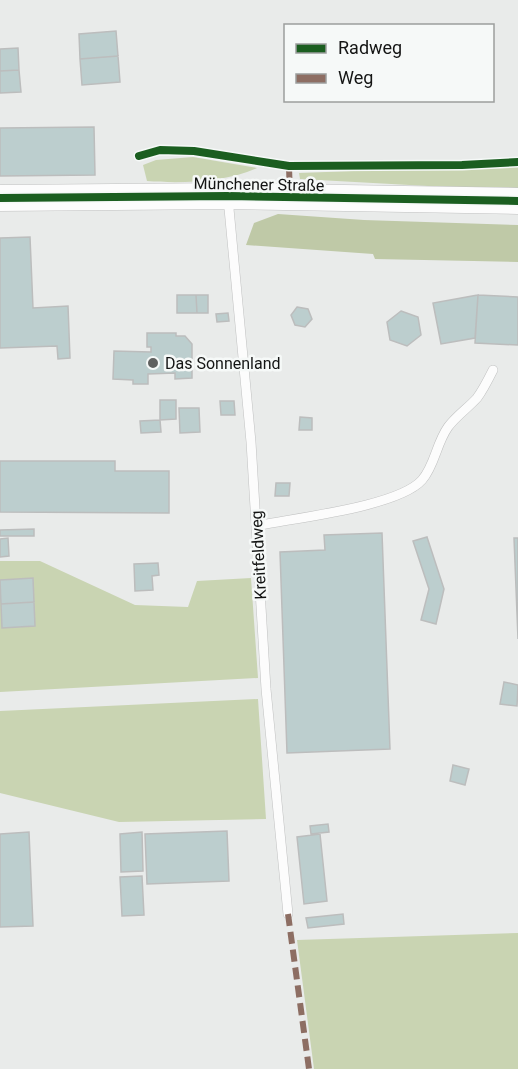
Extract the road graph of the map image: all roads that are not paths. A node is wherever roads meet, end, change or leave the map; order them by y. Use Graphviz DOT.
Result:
graph roads {
  1 [pos="228,196"];
  2 [pos="0,198"];
  3 [pos="518,201"];
  4 [pos="493,370"];
  5 [pos="256,526"];
  6 [pos="288,914"];
  1 -- 2 [label="street, Münchener Straße"];
  1 -- 3 [label="street, Münchener Straße"];
  1 -- 5 [label="lane, Kreitfeldweg"];
  4 -- 5 [label="lane"];
  5 -- 6 [label="lane, Kreitfeldweg"];
}
